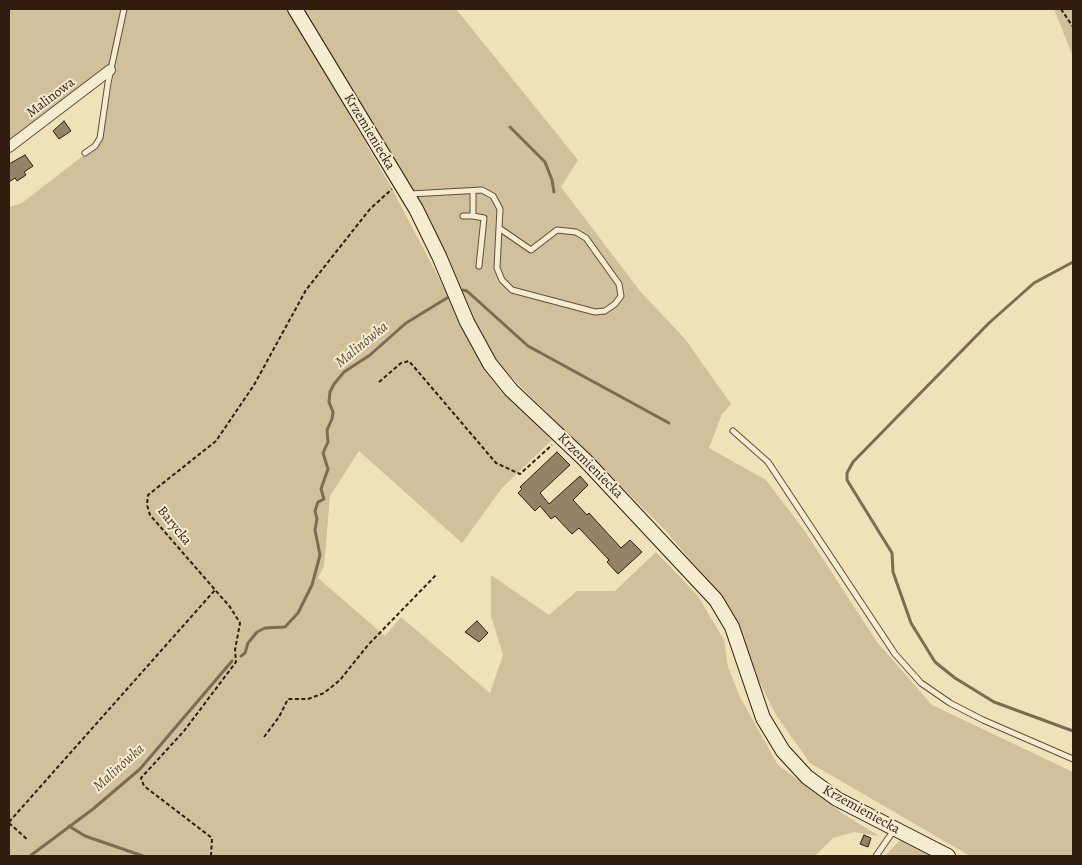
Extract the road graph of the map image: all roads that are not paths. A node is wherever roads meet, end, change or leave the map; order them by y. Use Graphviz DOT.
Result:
graph roads {
  1 [pos="124,9"];
  2 [pos="296,9"];
  3 [pos="110,70"];
  4 [pos="9,147"];
  5 [pos="85,153"];
  6 [pos="404,189"];
  7 [pos="473,191"];
  8 [pos="463,216"];
  9 [pos="473,216"];
  10 [pos="499,228"];
  11 [pos="480,266"];
  12 [pos="733,431"];
  13 [pos="1073,759"];
  14 [pos="895,829"];
  15 [pos="876,856"];
  16 [pos="948,856"];
  1 -- 3 [label="lane"];
  2 -- 6 [label="street, Krzemieniecka"];
  3 -- 4 [label="street, Malinowa"];
  3 -- 5 [label="lane"];
  6 -- 7 [label="lane"];
  6 -- 14 [label="street, Krzemieniecka"];
  7 -- 9 [label="lane"];
  7 -- 10 [label="lane"];
  8 -- 9 [label="lane"];
  9 -- 11 [label="lane"];
  10 -- 10 [label="lane"];
  12 -- 13 [label="lane"];
  14 -- 15 [label="lane"];
  14 -- 16 [label="street, Krzemieniecka"];
}
